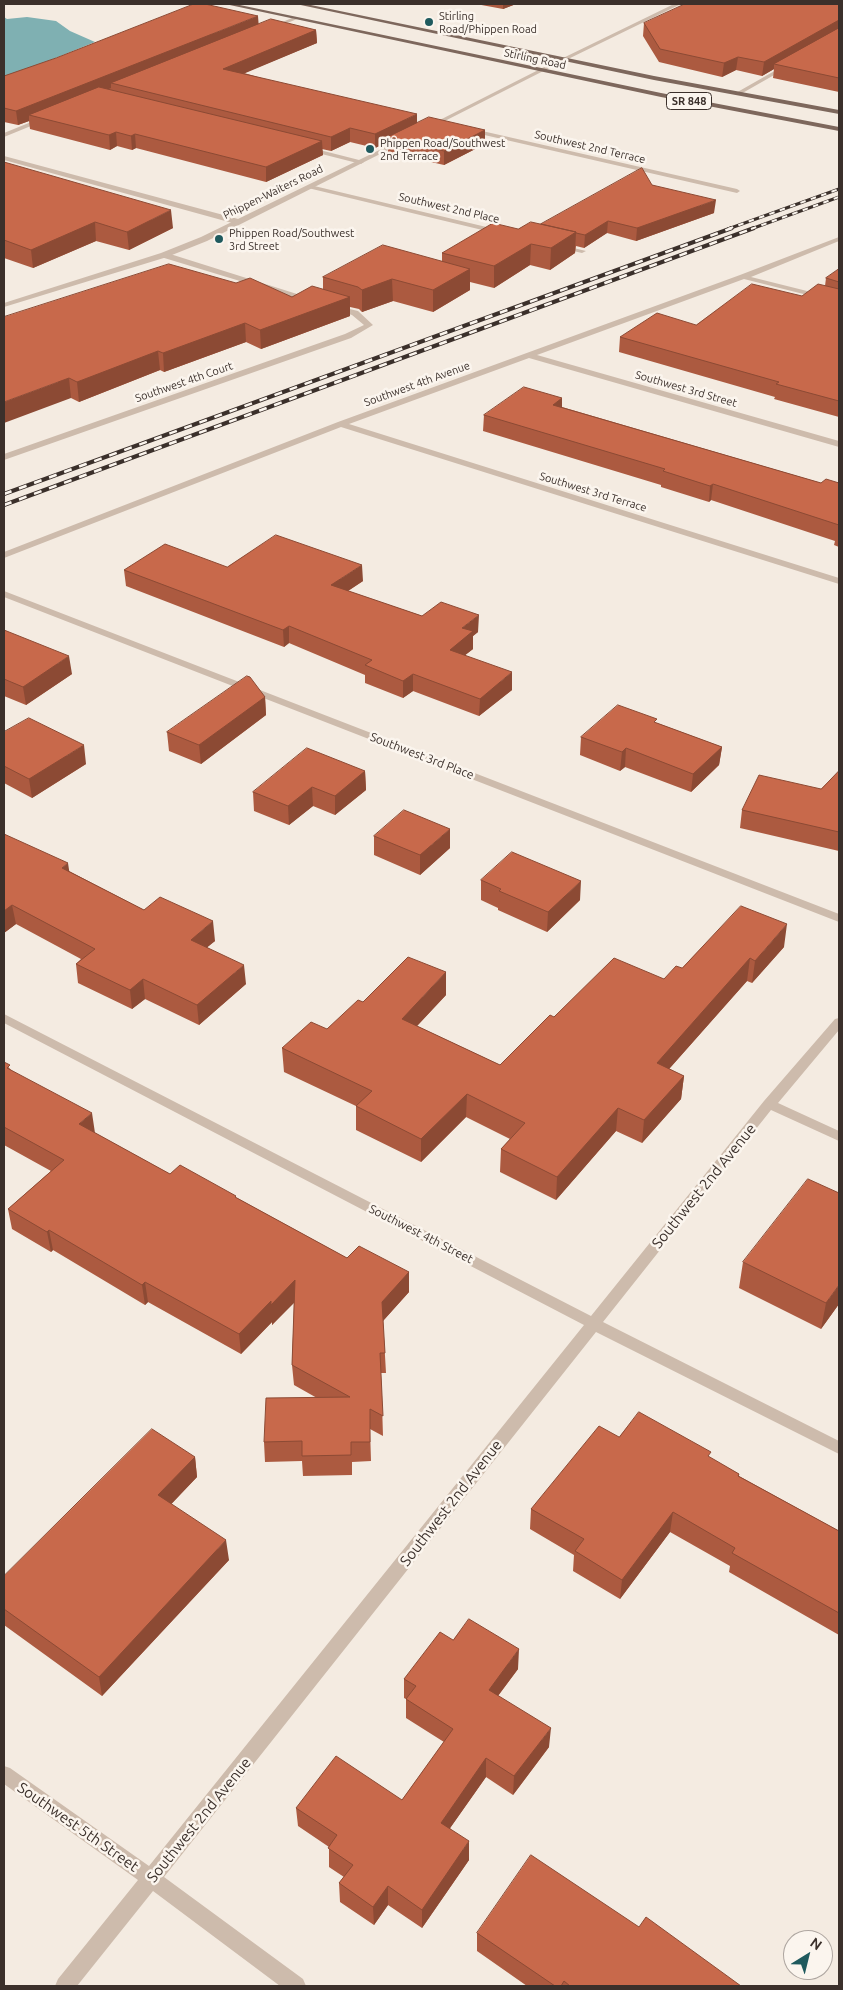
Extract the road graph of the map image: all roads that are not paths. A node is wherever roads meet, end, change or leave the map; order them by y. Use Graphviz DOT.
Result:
graph roads {
  1 [pos="228,4"];
  2 [pos="299,4"];
  3 [pos="678,4"];
  4 [pos="294,19"];
  5 [pos="260,32"];
  6 [pos="562,60"];
  7 [pos="794,62"];
  8 [pos="540,71"];
  9 [pos="737,94"];
  10 [pos="839,112"];
  11 [pos="56,114"];
  12 [pos="438,123"];
  13 [pos="447,125"];
  14 [pos="457,127"];
  15 [pos="839,129"];
  16 [pos="421,132"];
  17 [pos="4,135"];
  18 [pos="412,136"];
  19 [pos="303,147"];
  20 [pos="4,158"];
  21 [pos="361,162"];
  22 [pos="310,187"];
  23 [pos="737,190"];
  24 [pos="239,222"];
  25 [pos="507,234"];
  26 [pos="839,239"];
  27 [pos="554,245"];
  28 [pos="582,252"];
  29 [pos="164,255"];
  30 [pos="743,277"];
  31 [pos="839,301"];
  32 [pos="317,302"];
  33 [pos="326,304"];
  34 [pos="4,306"];
  35 [pos="528,355"];
  36 [pos="341,424"];
  37 [pos="839,444"];
  38 [pos="4,457"];
  39 [pos="4,555"];
  40 [pos="839,581"];
  41 [pos="4,594"];
  42 [pos="839,918"];
  43 [pos="4,1018"];
  44 [pos="839,1022"];
  45 [pos="769,1104"];
  46 [pos="839,1136"];
  47 [pos="594,1324"];
  48 [pos="839,1448"];
  49 [pos="4,1774"];
  50 [pos="152,1879"];
  51 [pos="65,1986"];
  52 [pos="296,1986"];
  1 -- 4 [label="main road, Stirling Road / SR 848"];
  2 -- 6 [label="main road, Stirling Road / SR 848"];
  3 -- 6 [label="street"];
  4 -- 5 [label="street"];
  4 -- 8 [label="main road, Stirling Road / SR 848"];
  6 -- 8 [label="street"];
  6 -- 9 [label="main road, Stirling Road / SR 848"];
  7 -- 9 [label="street"];
  8 -- 12 [label="street"];
  8 -- 15 [label="main road, Stirling Road / SR 848"];
  9 -- 10 [label="main road, Stirling Road / SR 848"];
  11 -- 17 [label="street"];
  12 -- 13 [label="street"];
  12 -- 16 [label="street"];
  14 -- 23 [label="street, Southwest 2nd Terrace"];
  18 -- 21 [label="street, Phippen-Waiters Road"];
  19 -- 21 [label="street"];
  20 -- 24 [label="street"];
  21 -- 22 [label="street, Phippen-Waiters Road"];
  22 -- 24 [label="street, Phippen-Waiters Road"];
  22 -- 25 [label="street, Southwest 2nd Place"];
  24 -- 29 [label="street, Phippen-Waiters Road"];
  26 -- 30 [label="street, Southwest 4th Avenue"];
  27 -- 28 [label="street"];
  29 -- 32 [label="street"];
  29 -- 34 [label="street, Phippen-Waiters Road"];
  30 -- 31 [label="street"];
  30 -- 35 [label="street, Southwest 4th Avenue"];
  33 -- 38 [label="street, Southwest 4th Court"];
  35 -- 36 [label="street, Southwest 4th Avenue"];
  35 -- 37 [label="street, Southwest 3rd Street"];
  36 -- 39 [label="street, Southwest 4th Avenue"];
  36 -- 40 [label="street, Southwest 3rd Terrace"];
  41 -- 42 [label="street, Southwest 3rd Place"];
  43 -- 47 [label="street, Southwest 4th Street"];
  44 -- 45 [label="street, Southwest 2nd Avenue"];
  45 -- 46 [label="street"];
  45 -- 47 [label="street, Southwest 2nd Avenue"];
  47 -- 48 [label="street, Southwest 4th Street"];
  47 -- 50 [label="street, Southwest 2nd Avenue"];
  49 -- 50 [label="street, Southwest 5th Street"];
  50 -- 51 [label="street, Southwest 2nd Avenue"];
  50 -- 52 [label="street, Southwest 5th Street"];
}
